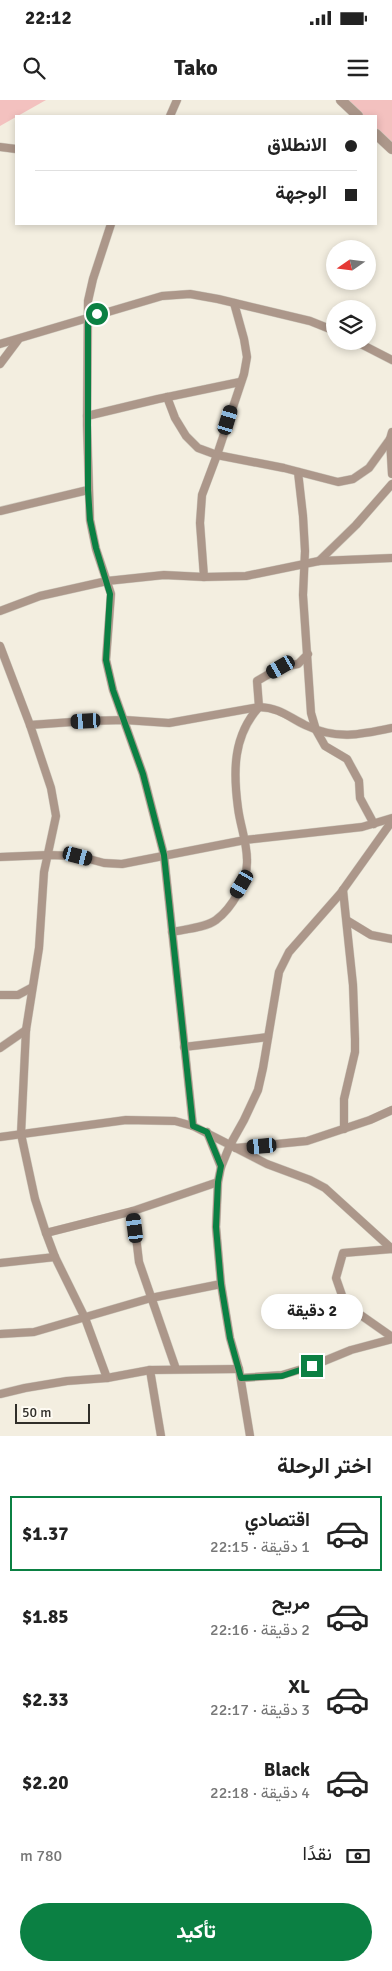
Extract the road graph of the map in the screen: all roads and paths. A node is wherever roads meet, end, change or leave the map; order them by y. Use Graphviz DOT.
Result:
graph roads {
  1 [pos="177,100"];
  2 [pos="341,100"];
  3 [pos="170,115"];
  4 [pos="357,115"];
  5 [pos="377,135"];
  6 [pos="0,147"];
  7 [pos="15,149"];
  8 [pos="392,149"];
  9 [pos="111,225"];
  10 [pos="234,303"];
  11 [pos="88,317"];
  12 [pos="326,327"];
  13 [pos="18,340"];
  14 [pos="0,344"];
  15 [pos="373,350"];
  16 [pos="392,360"];
  17 [pos="0,364"];
  18 [pos="240,382"];
  19 [pos="167,397"];
  20 [pos="87,416"];
  21 [pos="391,436"];
  22 [pos="217,455"];
  23 [pos="298,472"];
  24 [pos="392,474"];
  25 [pos="392,484"];
  26 [pos="88,490"];
  27 [pos="0,511"];
  28 [pos="392,558"];
  29 [pos="319,561"];
  30 [pos="304,564"];
  31 [pos="204,577"];
  32 [pos="107,581"];
  33 [pos="0,611"];
  34 [pos="0,646"];
  35 [pos="308,654"];
  36 [pos="259,707"];
  37 [pos="125,720"];
  38 [pos="30,725"];
  39 [pos="392,728"];
  40 [pos="316,730"];
  41 [pos="392,819"];
  42 [pos="374,824"];
  43 [pos="244,840"];
  44 [pos="48,855"];
  45 [pos="164,855"];
  46 [pos="0,857"];
  47 [pos="343,890"];
  48 [pos="348,921"];
  49 [pos="172,932"];
  50 [pos="392,939"];
  51 [pos="31,988"];
  52 [pos="0,995"];
  53 [pos="26,1030"];
  54 [pos="268,1037"];
  55 [pos="184,1047"];
  56 [pos="0,1048"];
  57 [pos="392,1110"];
  58 [pos="193,1126"];
  59 [pos="344,1129"];
  60 [pos="207,1132"];
  61 [pos="21,1134"];
  62 [pos="0,1136"];
  63 [pos="233,1147"];
  64 [pos="221,1166"];
  65 [pos="218,1182"];
  66 [pos="133,1211"];
  67 [pos="46,1233"];
  68 [pos="392,1249"];
  69 [pos="55,1257"];
  70 [pos="0,1262"];
  71 [pos="221,1284"];
  72 [pos="151,1298"];
  73 [pos="85,1318"];
  74 [pos="0,1334"];
  75 [pos="392,1338"];
  76 [pos="176,1369"];
  77 [pos="239,1369"];
  78 [pos="150,1370"];
  79 [pos="107,1378"];
  80 [pos="241,1378"];
  81 [pos="0,1394"];
  82 [pos="161,1436"];
  83 [pos="250,1436"];
  1 -- 3 [label="street"];
  2 -- 4 [label="street"];
  5 -- 8 [label="street"];
  6 -- 7 [label="street"];
  9 -- 11 [label="street"];
  10 -- 11 [label="street"];
  10 -- 12 [label="street"];
  10 -- 18 [label="street"];
  11 -- 13 [label="street"];
  11 -- 20 [label="street"];
  13 -- 14 [label="street"];
  13 -- 17 [label="street"];
  15 -- 16 [label="street"];
  18 -- 19 [label="street"];
  18 -- 22 [label="street"];
  19 -- 20 [label="street"];
  19 -- 22 [label="street"];
  20 -- 26 [label="street"];
  21 -- 23 [label="street"];
  21 -- 24 [label="street"];
  22 -- 23 [label="street"];
  22 -- 31 [label="street"];
  23 -- 30 [label="street"];
  25 -- 29 [label="street"];
  26 -- 27 [label="street"];
  26 -- 32 [label="street"];
  28 -- 29 [label="street"];
  29 -- 30 [label="street"];
  30 -- 31 [label="street"];
  30 -- 35 [label="street"];
  31 -- 32 [label="street"];
  32 -- 33 [label="street"];
  32 -- 37 [label="street"];
  34 -- 38 [label="street"];
  35 -- 36 [label="street"];
  35 -- 40 [label="street"];
  36 -- 37 [label="street"];
  36 -- 40 [label="street"];
  36 -- 43 [label="street"];
  37 -- 38 [label="street"];
  37 -- 45 [label="street"];
  38 -- 44 [label="street"];
  39 -- 40 [label="street"];
  40 -- 42 [label="street"];
  41 -- 42 [label="street"];
  41 -- 47 [label="street"];
  42 -- 43 [label="street"];
  43 -- 45 [label="street"];
  43 -- 49 [label="street"];
  44 -- 45 [label="street"];
  44 -- 46 [label="street"];
  44 -- 51 [label="street"];
  45 -- 49 [label="street"];
  47 -- 48 [label="street"];
  47 -- 54 [label="street"];
  48 -- 50 [label="street"];
  48 -- 59 [label="street"];
  49 -- 55 [label="street"];
  51 -- 52 [label="street"];
  51 -- 53 [label="street"];
  53 -- 56 [label="street"];
  53 -- 61 [label="street"];
  54 -- 55 [label="street"];
  54 -- 63 [label="street"];
  55 -- 58 [label="street"];
  57 -- 59 [label="street"];
  58 -- 60 [label="street"];
  58 -- 61 [label="street"];
  59 -- 63 [label="street"];
  60 -- 63 [label="street"];
  60 -- 64 [label="street"];
  61 -- 62 [label="street"];
  61 -- 67 [label="street"];
  63 -- 64 [label="street"];
  63 -- 68 [label="street"];
  64 -- 65 [label="street"];
  65 -- 66 [label="street"];
  65 -- 71 [label="street"];
  66 -- 67 [label="street"];
  66 -- 72 [label="street"];
  67 -- 69 [label="street"];
  68 -- 75 [label="street"];
  69 -- 70 [label="street"];
  69 -- 73 [label="street"];
  71 -- 72 [label="street"];
  71 -- 77 [label="street"];
  72 -- 73 [label="street"];
  72 -- 76 [label="street"];
  73 -- 74 [label="street"];
  73 -- 79 [label="street"];
  75 -- 80 [label="street"];
  76 -- 77 [label="street"];
  76 -- 78 [label="street"];
  77 -- 80 [label="street"];
  78 -- 79 [label="street"];
  78 -- 82 [label="street"];
  79 -- 81 [label="street"];
  80 -- 83 [label="street"];
}
